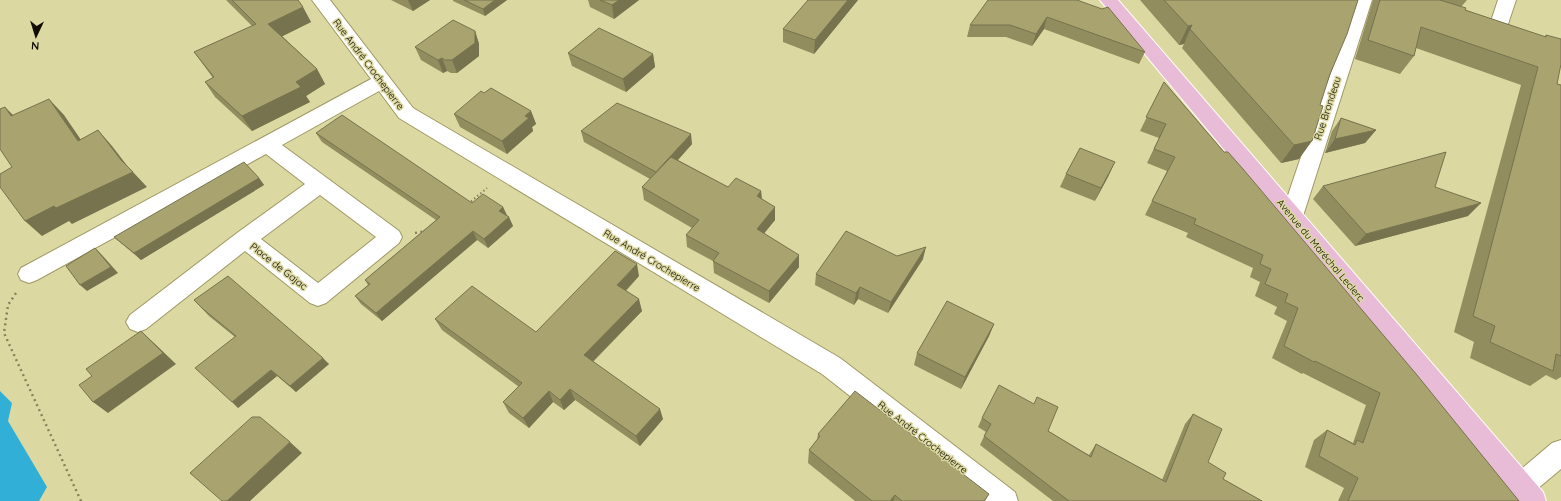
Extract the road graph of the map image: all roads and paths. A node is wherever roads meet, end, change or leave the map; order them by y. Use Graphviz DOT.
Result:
graph roads {
  1 [pos="321,0"];
  2 [pos="1109,0"];
  3 [pos="1363,0"];
  4 [pos="1507,0"];
  5 [pos="1496,33"];
  6 [pos="382,81"];
  7 [pos="267,144"];
  8 [pos="505,172"];
  9 [pos="320,184"];
  10 [pos="464,208"];
  11 [pos="1292,216"];
  12 [pos="433,230"];
  13 [pos="391,237"];
  14 [pos="246,240"];
  15 [pos="28,274"];
  16 [pos="138,322"];
  17 [pos="1561,452"];
  18 [pos="1527,493"];
  19 [pos="81,501"];
  20 [pos="1005,501"];
  1 -- 6 [label="street, Rue André Crochepierre"];
  2 -- 11 [label="main road, Avenue du Maréchal Leclerc"];
  3 -- 11 [label="street, Rue Brondeau"];
  4 -- 5 [label="street"];
  6 -- 7 [label="street"];
  6 -- 8 [label="street, Rue André Crochepierre"];
  7 -- 9 [label="street"];
  7 -- 15 [label="street"];
  8 -- 10 [label="path"];
  8 -- 20 [label="street, Rue André Crochepierre"];
  9 -- 13 [label="street"];
  9 -- 14 [label="street, Place de Gajac"];
  11 -- 18 [label="main road, Avenue du Maréchal Leclerc"];
  12 -- 13 [label="path"];
  13 -- 14 [label="street, Place de Gajac"];
  14 -- 16 [label="street"];
  15 -- 19 [label="path"];
  17 -- 18 [label="street"];
}
